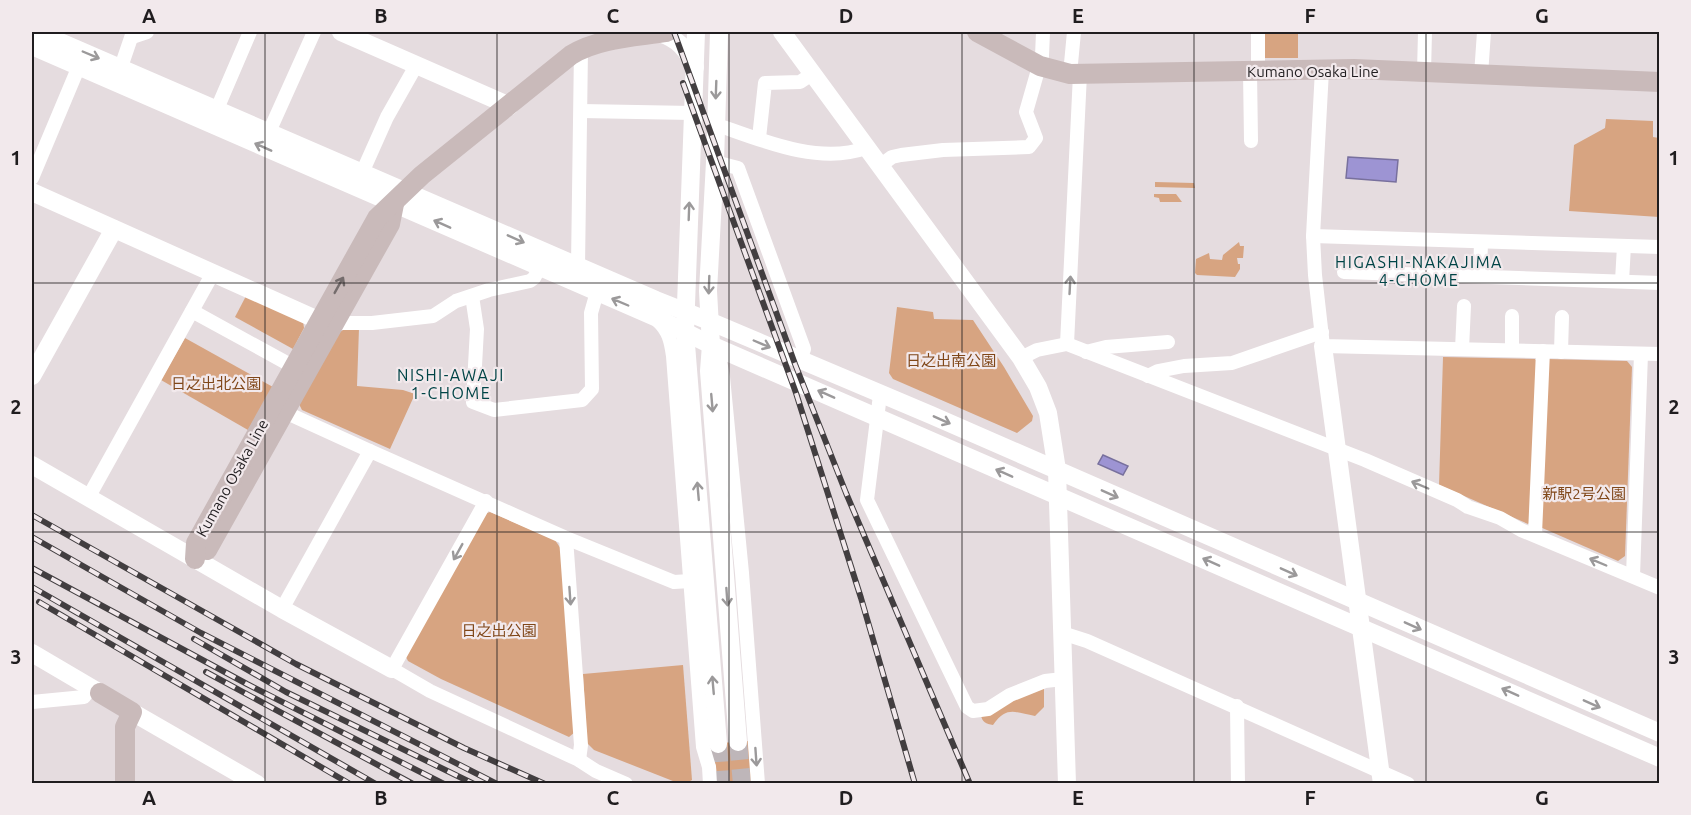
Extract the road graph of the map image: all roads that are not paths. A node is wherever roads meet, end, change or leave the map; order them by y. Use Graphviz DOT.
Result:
graph roads {
  1 [pos="37,32"];
  2 [pos="147,32"];
  3 [pos="250,32"];
  4 [pos="314,32"];
  5 [pos="341,32"];
  6 [pos="663,32"];
  7 [pos="696,32"];
  8 [pos="719,32"];
  9 [pos="782,32"];
  10 [pos="979,32"];
  11 [pos="1043,32"];
  12 [pos="1074,32"];
  13 [pos="1258,32"];
  14 [pos="1425,32"];
  15 [pos="1484,32"];
  16 [pos="132,34"];
  17 [pos="634,34"];
  18 [pos="32,46"];
  19 [pos="581,50"];
  20 [pos="417,64"];
  21 [pos="79,66"];
  22 [pos="1040,66"];
  23 [pos="121,68"];
  24 [pos="696,69"];
  25 [pos="1322,70"];
  26 [pos="1254,71"];
  27 [pos="1424,72"];
  28 [pos="812,74"];
  29 [pos="1075,74"];
  30 [pos="1481,75"];
  31 [pos="1659,82"];
  32 [pos="510,106"];
  33 [pos="217,110"];
  34 [pos="581,111"];
  35 [pos="693,113"];
  36 [pos="715,124"];
  37 [pos="269,132"];
  38 [pos="759,138"];
  39 [pos="1251,141"];
  40 [pos="866,148"];
  41 [pos="715,162"];
  42 [pos="881,165"];
  43 [pos="362,173"];
  44 [pos="32,178"];
  45 [pos="32,192"];
  46 [pos="399,197"];
  47 [pos="114,229"];
  48 [pos="1313,236"];
  49 [pos="1481,242"];
  50 [pos="1624,246"];
  51 [pos="1659,247"];
  52 [pos="578,266"];
  53 [pos="540,267"];
  54 [pos="1344,272"];
  55 [pos="213,273"];
  56 [pos="1480,276"];
  57 [pos="1622,281"];
  58 [pos="1659,283"];
  59 [pos="597,292"];
  60 [pos="472,296"];
  61 [pos="1464,306"];
  62 [pos="192,311"];
  63 [pos="685,312"];
  64 [pos="1512,316"];
  65 [pos="655,317"];
  66 [pos="1562,317"];
  67 [pos="328,321"];
  68 [pos="709,321"];
  69 [pos="685,333"];
  70 [pos="1323,339"];
  71 [pos="1168,342"];
  72 [pos="1067,344"];
  73 [pos="711,345"];
  74 [pos="1462,349"];
  75 [pos="1512,351"];
  76 [pos="1543,351"];
  77 [pos="1086,352"];
  78 [pos="1561,352"];
  79 [pos="1641,354"];
  80 [pos="1659,354"];
  81 [pos="1021,358"];
  82 [pos="800,360"];
  83 [pos="294,368"];
  84 [pos="32,376"];
  85 [pos="1148,376"];
  86 [pos="880,395"];
  87 [pos="279,409"];
  88 [pos="878,417"];
  89 [pos="370,451"];
  90 [pos="1337,451"];
  91 [pos="32,465"];
  92 [pos="1057,470"];
  93 [pos="1058,497"];
  94 [pos="88,498"];
  95 [pos="486,501"];
  96 [pos="1535,534"];
  97 [pos="566,538"];
  98 [pos="195,559"];
  99 [pos="1633,576"];
  100 [pos="690,582"];
  101 [pos="1659,588"];
  102 [pos="1359,603"];
  103 [pos="282,609"];
  104 [pos="1361,627"];
  105 [pos="1062,633"];
  106 [pos="32,653"];
  107 [pos="392,669"];
  108 [pos="1064,679"];
  109 [pos="96,690"];
  110 [pos="32,702"];
  111 [pos="1237,706"];
  112 [pos="132,712"];
  113 [pos="1659,733"];
  114 [pos="738,742"];
  115 [pos="718,744"];
  116 [pos="1659,758"];
  117 [pos="579,760"];
  118 [pos="1381,777"];
  119 [pos="125,783"];
  120 [pos="257,783"];
  121 [pos="626,783"];
  122 [pos="710,783"];
  123 [pos="758,783"];
  124 [pos="1067,783"];
  125 [pos="1238,783"];
  126 [pos="1408,783"];
  1 -- 23 [label="street, one-way"];
  2 -- 16 [label="street"];
  3 -- 33 [label="street"];
  4 -- 37 [label="street"];
  5 -- 20 [label="street"];
  6 -- 17 [label="main road, Kumano Osaka Line"];
  6 -- 24 [label="street"];
  7 -- 24 [label="street"];
  8 -- 36 [label="street, one-way"];
  9 -- 28 [label="street"];
  10 -- 22 [label="main road, Kumano Osaka Line"];
  11 -- 22 [label="street"];
  12 -- 29 [label="street"];
  13 -- 26 [label="street"];
  14 -- 27 [label="street"];
  15 -- 30 [label="street"];
  16 -- 23 [label="street"];
  17 -- 19 [label="main road, Kumano Osaka Line"];
  18 -- 21 [label="street"];
  19 -- 32 [label="main road, Kumano Osaka Line"];
  19 -- 34 [label="street"];
  20 -- 32 [label="street"];
  20 -- 43 [label="street"];
  21 -- 44 [label="street"];
  46 -- 21 [label="street, one-way"];
  22 -- 29 [label="main road, Kumano Osaka Line"];
  22 -- 42 [label="street"];
  23 -- 33 [label="street"];
  24 -- 35 [label="street"];
  25 -- 26 [label="main road, Kumano Osaka Line"];
  25 -- 27 [label="main road, Kumano Osaka Line"];
  25 -- 48 [label="street"];
  26 -- 29 [label="main road, Kumano Osaka Line"];
  26 -- 39 [label="street"];
  27 -- 30 [label="main road, Kumano Osaka Line"];
  28 -- 38 [label="street"];
  28 -- 40 [label="street"];
  72 -- 29 [label="street, one-way"];
  30 -- 31 [label="main road, Kumano Osaka Line"];
  32 -- 46 [label="main road, Kumano Osaka Line"];
  33 -- 37 [label="street"];
  34 -- 35 [label="street"];
  34 -- 52 [label="street"];
  63 -- 35 [label="street, one-way"];
  36 -- 38 [label="street"];
  36 -- 41 [label="street"];
  37 -- 43 [label="street"];
  38 -- 40 [label="street"];
  40 -- 42 [label="street"];
  41 -- 68 [label="street, one-way"];
  41 -- 82 [label="street"];
  42 -- 81 [label="street"];
  43 -- 46 [label="street"];
  45 -- 47 [label="street"];
  46 -- 52 [label="street, one-way"];
  53 -- 46 [label="street, one-way"];
  46 -- 67 [label="main road, Kumano Osaka Line"];
  47 -- 55 [label="street"];
  47 -- 84 [label="street"];
  48 -- 49 [label="street"];
  48 -- 70 [label="street"];
  49 -- 50 [label="street"];
  49 -- 56 [label="street"];
  50 -- 51 [label="street"];
  50 -- 57 [label="street"];
  52 -- 63 [label="street"];
  53 -- 59 [label="street"];
  53 -- 60 [label="street"];
  54 -- 56 [label="street"];
  55 -- 62 [label="street"];
  55 -- 67 [label="street"];
  56 -- 57 [label="street"];
  57 -- 58 [label="street"];
  59 -- 60 [label="street"];
  65 -- 59 [label="street, one-way"];
  60 -- 67 [label="street"];
  61 -- 74 [label="street"];
  62 -- 83 [label="street"];
  62 -- 94 [label="street"];
  63 -- 68 [label="street"];
  63 -- 69 [label="street"];
  64 -- 75 [label="street"];
  65 -- 69 [label="street"];
  65 -- 100 [label="street"];
  66 -- 78 [label="street"];
  67 -- 83 [label="main road, Kumano Osaka Line"];
  67 -- 87 [label="main road, Kumano Osaka Line"];
  68 -- 73 [label="street"];
  68 -- 82 [label="street, one-way"];
  69 -- 73 [label="street"];
  115 -- 69 [label="street, one-way"];
  70 -- 74 [label="street"];
  70 -- 85 [label="street"];
  70 -- 90 [label="street"];
  71 -- 77 [label="street"];
  72 -- 77 [label="street"];
  72 -- 81 [label="street"];
  88 -- 73 [label="street, one-way"];
  73 -- 114 [label="street, one-way"];
  73 -- 123 [label="street, one-way"];
  74 -- 75 [label="street"];
  75 -- 76 [label="street"];
  76 -- 78 [label="street"];
  76 -- 96 [label="street"];
  77 -- 85 [label="street"];
  78 -- 79 [label="street"];
  79 -- 80 [label="street"];
  79 -- 99 [label="street"];
  81 -- 92 [label="street"];
  82 -- 86 [label="street"];
  83 -- 87 [label="main road, Kumano Osaka Line"];
  85 -- 90 [label="street"];
  86 -- 88 [label="street"];
  86 -- 92 [label="street, one-way"];
  87 -- 89 [label="street"];
  87 -- 98 [label="main road, Kumano Osaka Line"];
  93 -- 88 [label="street, one-way"];
  88 -- 108 [label="street"];
  89 -- 95 [label="street"];
  89 -- 103 [label="street"];
  96 -- 90 [label="street, one-way"];
  90 -- 102 [label="street"];
  91 -- 94 [label="street"];
  92 -- 93 [label="street"];
  92 -- 102 [label="street, one-way"];
  104 -- 93 [label="street, one-way"];
  93 -- 105 [label="street"];
  94 -- 98 [label="street"];
  95 -- 97 [label="street"];
  95 -- 107 [label="street, one-way"];
  99 -- 96 [label="street, one-way"];
  97 -- 100 [label="street"];
  97 -- 117 [label="street, one-way"];
  98 -- 103 [label="street"];
  99 -- 101 [label="street"];
  100 -- 122 [label="street"];
  102 -- 104 [label="street"];
  102 -- 113 [label="street, one-way"];
  103 -- 107 [label="street"];
  116 -- 104 [label="street, one-way"];
  104 -- 118 [label="street"];
  105 -- 108 [label="street"];
  105 -- 111 [label="street"];
  106 -- 109 [label="street"];
  107 -- 117 [label="street"];
  108 -- 124 [label="street"];
  109 -- 110 [label="street"];
  109 -- 112 [label="main road"];
  111 -- 118 [label="street"];
  111 -- 125 [label="street"];
  112 -- 119 [label="main road"];
  112 -- 120 [label="street"];
  117 -- 121 [label="street"];
  118 -- 126 [label="street"];
}
